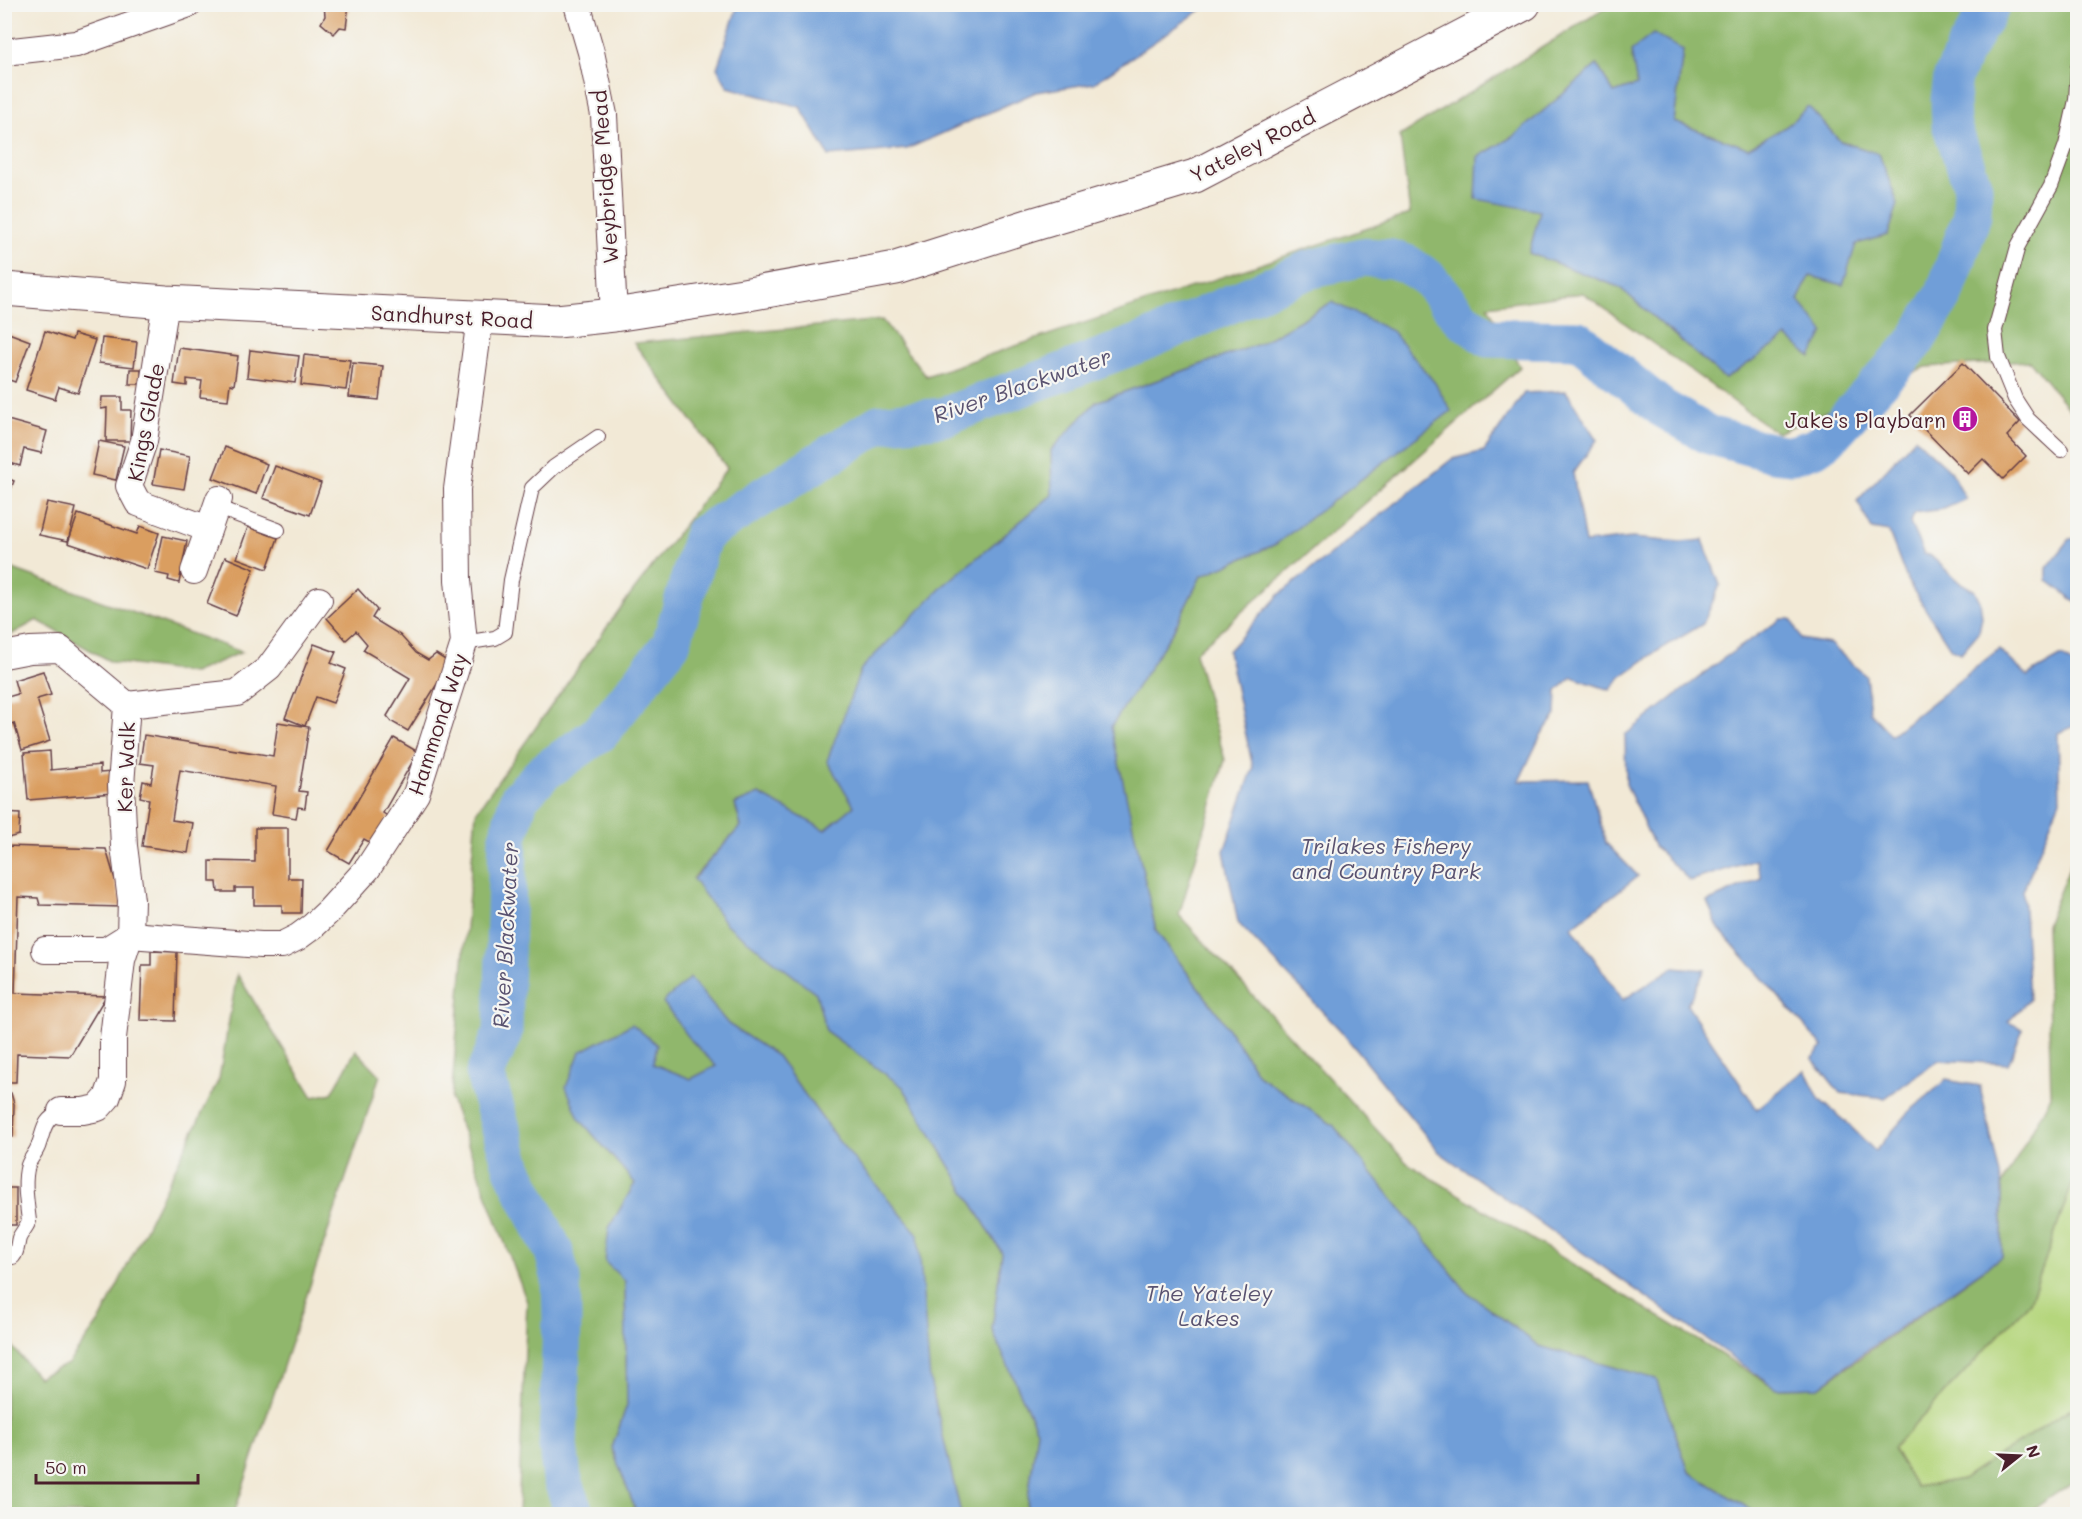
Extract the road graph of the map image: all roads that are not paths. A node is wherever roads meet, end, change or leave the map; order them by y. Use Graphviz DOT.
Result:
graph roads {
  1 [pos="189,4"];
  2 [pos="577,4"];
  3 [pos="1524,4"];
  4 [pos="4,52"];
  5 [pos="2078,67"];
  6 [pos="896,268"];
  7 [pos="4,289"];
  8 [pos="166,302"];
  9 [pos="614,315"];
  10 [pos="480,318"];
  11 [pos="598,437"];
  12 [pos="2061,450"];
  13 [pos="214,511"];
  14 [pos="278,530"];
  15 [pos="194,571"];
  16 [pos="319,600"];
  17 [pos="464,643"];
  18 [pos="4,655"];
  19 [pos="127,705"];
  20 [pos="130,935"];
  21 [pos="45,950"];
  22 [pos="61,1111"];
  23 [pos="4,1257"];
  1 -- 4 [label="street"];
  2 -- 9 [label="street, Weybridge Mead"];
  3 -- 6 [label="street, Yateley Road"];
  5 -- 12 [label="lane"];
  6 -- 9 [label="street, Sandhurst Road"];
  7 -- 8 [label="street, Sandhurst Road"];
  8 -- 10 [label="street, Sandhurst Road"];
  8 -- 13 [label="street, Kings Glade"];
  9 -- 10 [label="street, Sandhurst Road"];
  10 -- 17 [label="street, Hammond Way"];
  11 -- 17 [label="lane"];
  13 -- 14 [label="lane"];
  13 -- 15 [label="street"];
  16 -- 19 [label="street"];
  17 -- 20 [label="street, Hammond Way"];
  18 -- 19 [label="street, Ker Walk"];
  19 -- 20 [label="street, Ker Walk"];
  20 -- 21 [label="street"];
  20 -- 22 [label="street, Ker Walk"];
  22 -- 23 [label="lane"];
}
